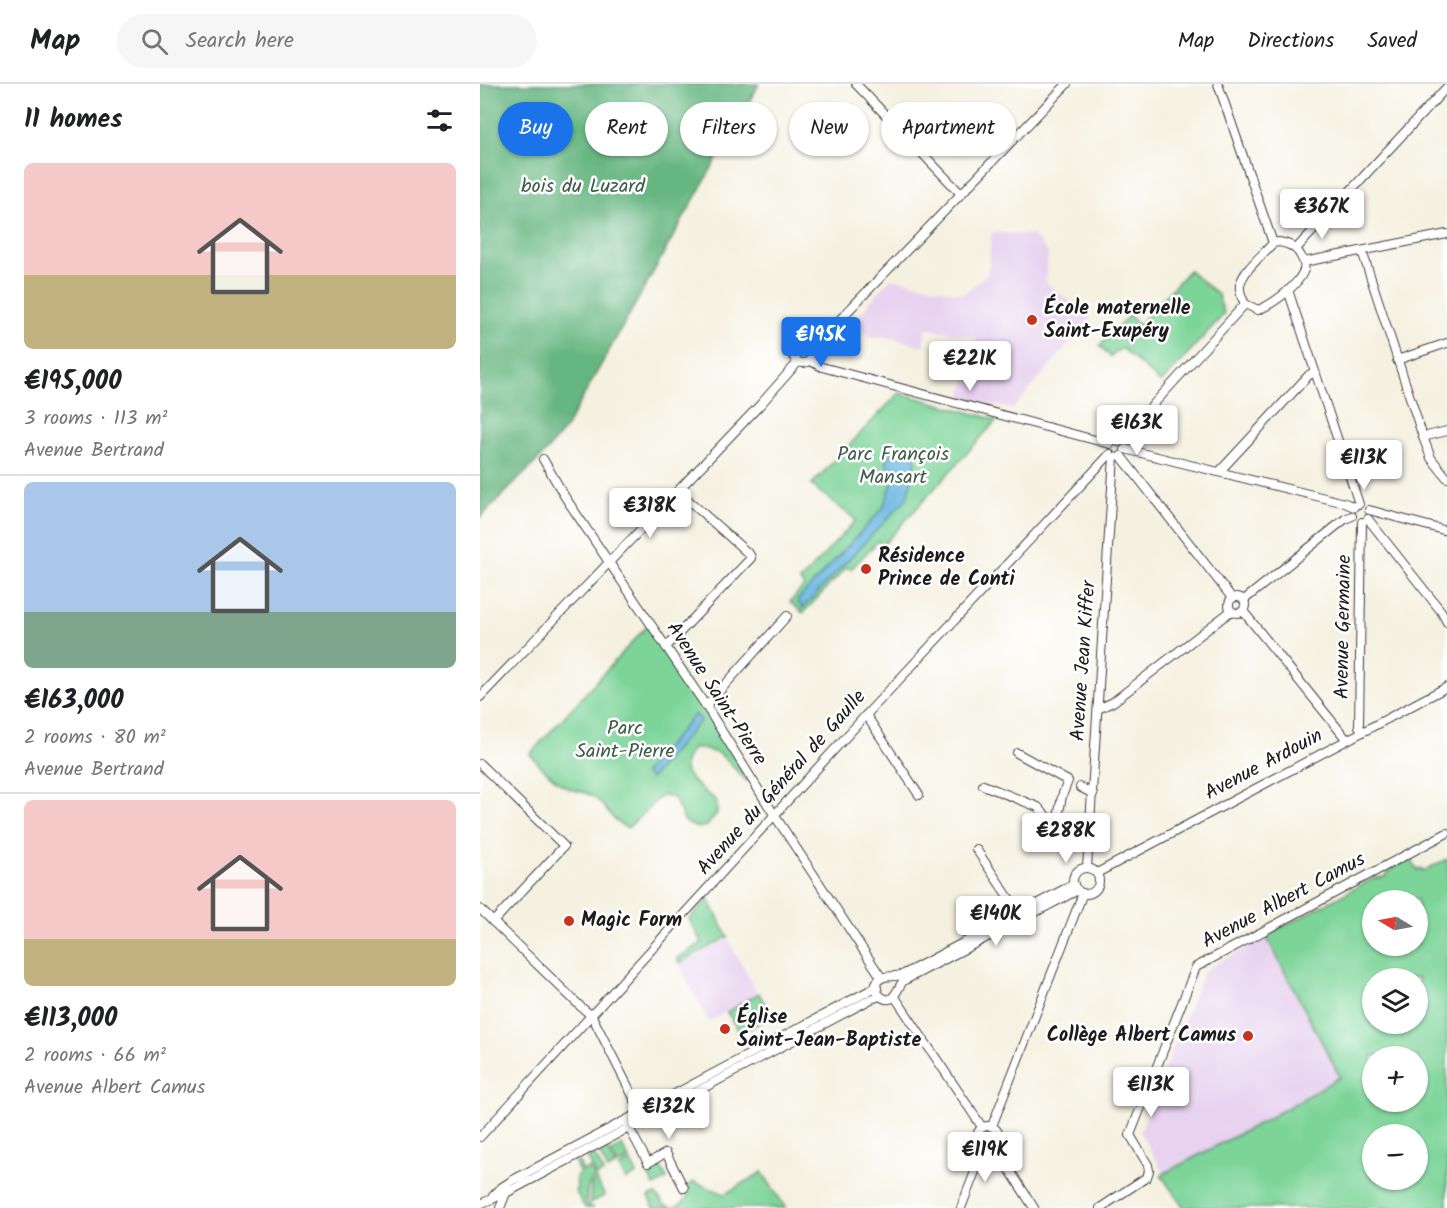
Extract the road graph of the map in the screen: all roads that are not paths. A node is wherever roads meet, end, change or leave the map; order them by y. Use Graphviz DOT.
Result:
graph roads {
  1 [pos="856,84"];
  2 [pos="1067,84"];
  3 [pos="1218,84"];
  4 [pos="1447,87"];
  5 [pos="961,194"];
  6 [pos="1447,234"];
  7 [pos="1273,243"];
  8 [pos="1296,249"];
  9 [pos="1362,251"];
  10 [pos="1304,262"];
  11 [pos="1288,290"];
  12 [pos="1245,304"];
  13 [pos="1447,343"];
  14 [pos="811,346"];
  15 [pos="1397,360"];
  16 [pos="810,361"];
  17 [pos="798,362"];
  18 [pos="1314,372"];
  19 [pos="1447,431"];
  20 [pos="1423,438"];
  21 [pos="1116,450"];
  22 [pos="543,459"];
  23 [pos="1220,471"];
  24 [pos="1447,478"];
  25 [pos="678,491"];
  26 [pos="1355,509"];
  27 [pos="1366,517"];
  28 [pos="1447,531"];
  29 [pos="608,563"];
  30 [pos="1232,598"];
  31 [pos="1244,600"];
  32 [pos="1231,610"];
  33 [pos="1243,611"];
  34 [pos="787,616"];
  35 [pos="1447,622"];
  36 [pos="666,647"];
  37 [pos="1447,687"];
  38 [pos="480,697"];
  39 [pos="706,706"];
  40 [pos="1098,709"];
  41 [pos="867,715"];
  42 [pos="1362,732"];
  43 [pos="1347,740"];
  44 [pos="1017,753"];
  45 [pos="480,764"];
  46 [pos="983,785"];
  47 [pos="1080,787"];
  48 [pos="1092,794"];
  49 [pos="919,795"];
  50 [pos="775,816"];
  51 [pos="1447,834"];
  52 [pos="976,849"];
  53 [pos="1088,868"];
  54 [pos="1097,873"];
  55 [pos="1078,889"];
  56 [pos="480,909"];
  57 [pos="1019,914"];
  58 [pos="493,922"];
  59 [pos="881,977"];
  60 [pos="894,977"];
  61 [pos="876,987"];
  62 [pos="899,987"];
  63 [pos="880,996"];
  64 [pos="895,997"];
  65 [pos="592,1016"];
  66 [pos="643,1116"];
  67 [pos="627,1124"];
  68 [pos="992,1126"];
  69 [pos="982,1127"];
  70 [pos="480,1137"];
  71 [pos="994,1147"];
  72 [pos="984,1148"];
  73 [pos="684,1188"];
  74 [pos="506,1193"];
  75 [pos="491,1203"];
  76 [pos="480,1204"];
  77 [pos="1110,1205"];
  78 [pos="500,1208"];
  79 [pos="961,1208"];
  80 [pos="1034,1208"];
  81 [pos="1100,1208"];
  1 -- 5 [label="street"];
  2 -- 5 [label="street"];
  3 -- 7 [label="street"];
  4 -- 8 [label="street"];
  5 -- 14 [label="street"];
  6 -- 9 [label="street"];
  7 -- 8 [label="street"];
  7 -- 12 [label="street"];
  8 -- 10 [label="street"];
  9 -- 10 [label="street"];
  9 -- 15 [label="street"];
  10 -- 11 [label="street"];
  11 -- 12 [label="street"];
  11 -- 18 [label="street"];
  12 -- 21 [label="street, Avenue du Général de Gaulle"];
  13 -- 15 [label="street"];
  14 -- 16 [label="street"];
  14 -- 17 [label="street"];
  15 -- 20 [label="street"];
  16 -- 17 [label="street"];
  16 -- 21 [label="street"];
  17 -- 25 [label="street"];
  18 -- 23 [label="street"];
  18 -- 26 [label="street"];
  19 -- 20 [label="street"];
  20 -- 24 [label="street"];
  21 -- 23 [label="street"];
  21 -- 30 [label="street"];
  21 -- 40 [label="street, Avenue Jean Kiffer"];
  21 -- 41 [label="street, Avenue du Général de Gaulle"];
  22 -- 29 [label="street, Avenue Saint-Pierre"];
  23 -- 26 [label="street"];
  25 -- 29 [label="street"];
  25 -- 36 [label="street"];
  26 -- 27 [label="street"];
  26 -- 27 [label="street"];
  26 -- 31 [label="street"];
  27 -- 28 [label="street"];
  27 -- 35 [label="street"];
  27 -- 42 [label="street, Avenue Germaine"];
  29 -- 36 [label="street, Avenue Saint-Pierre"];
  29 -- 38 [label="street"];
  30 -- 31 [label="street"];
  30 -- 32 [label="street"];
  31 -- 33 [label="street"];
  32 -- 33 [label="street"];
  32 -- 40 [label="street"];
  33 -- 43 [label="street"];
  34 -- 39 [label="street"];
  36 -- 39 [label="street, Avenue Saint-Pierre"];
  37 -- 42 [label="street, Avenue Ardouin"];
  39 -- 50 [label="street, Avenue Saint-Pierre"];
  40 -- 48 [label="street, Avenue Jean Kiffer"];
  41 -- 49 [label="street"];
  41 -- 50 [label="street, Avenue du Général de Gaulle"];
  42 -- 43 [label="street, Avenue Ardouin"];
  43 -- 54 [label="street, Avenue Ardouin"];
  44 -- 46 [label="street"];
  45 -- 58 [label="street"];
  47 -- 48 [label="street"];
  48 -- 53 [label="street, Avenue Jean Kiffer"];
  50 -- 59 [label="street, Avenue Saint-Pierre"];
  50 -- 65 [label="street, Avenue du Général de Gaulle"];
  51 -- 77 [label="street, Avenue Albert Camus"];
  52 -- 57 [label="street"];
  53 -- 54 [label="street"];
  53 -- 55 [label="street"];
  54 -- 55 [label="street"];
  55 -- 57 [label="street"];
  55 -- 62 [label="street"];
  55 -- 68 [label="street"];
  56 -- 58 [label="street"];
  57 -- 60 [label="street"];
  58 -- 65 [label="street"];
  59 -- 60 [label="street"];
  59 -- 61 [label="street"];
  60 -- 62 [label="street"];
  61 -- 63 [label="street"];
  61 -- 66 [label="street"];
  62 -- 64 [label="street"];
  63 -- 64 [label="street"];
  63 -- 66 [label="street"];
  64 -- 69 [label="street"];
  65 -- 66 [label="street"];
  65 -- 70 [label="street, Avenue du Général de Gaulle"];
  66 -- 67 [label="street"];
  67 -- 73 [label="street"];
  67 -- 74 [label="street"];
  67 -- 75 [label="street"];
  68 -- 69 [label="street"];
  68 -- 71 [label="street"];
  69 -- 72 [label="street"];
  71 -- 72 [label="street"];
  71 -- 80 [label="street"];
  72 -- 79 [label="street"];
  74 -- 75 [label="street"];
  74 -- 78 [label="street"];
  75 -- 76 [label="street"];
  77 -- 81 [label="street, Avenue Albert Camus"];
}
